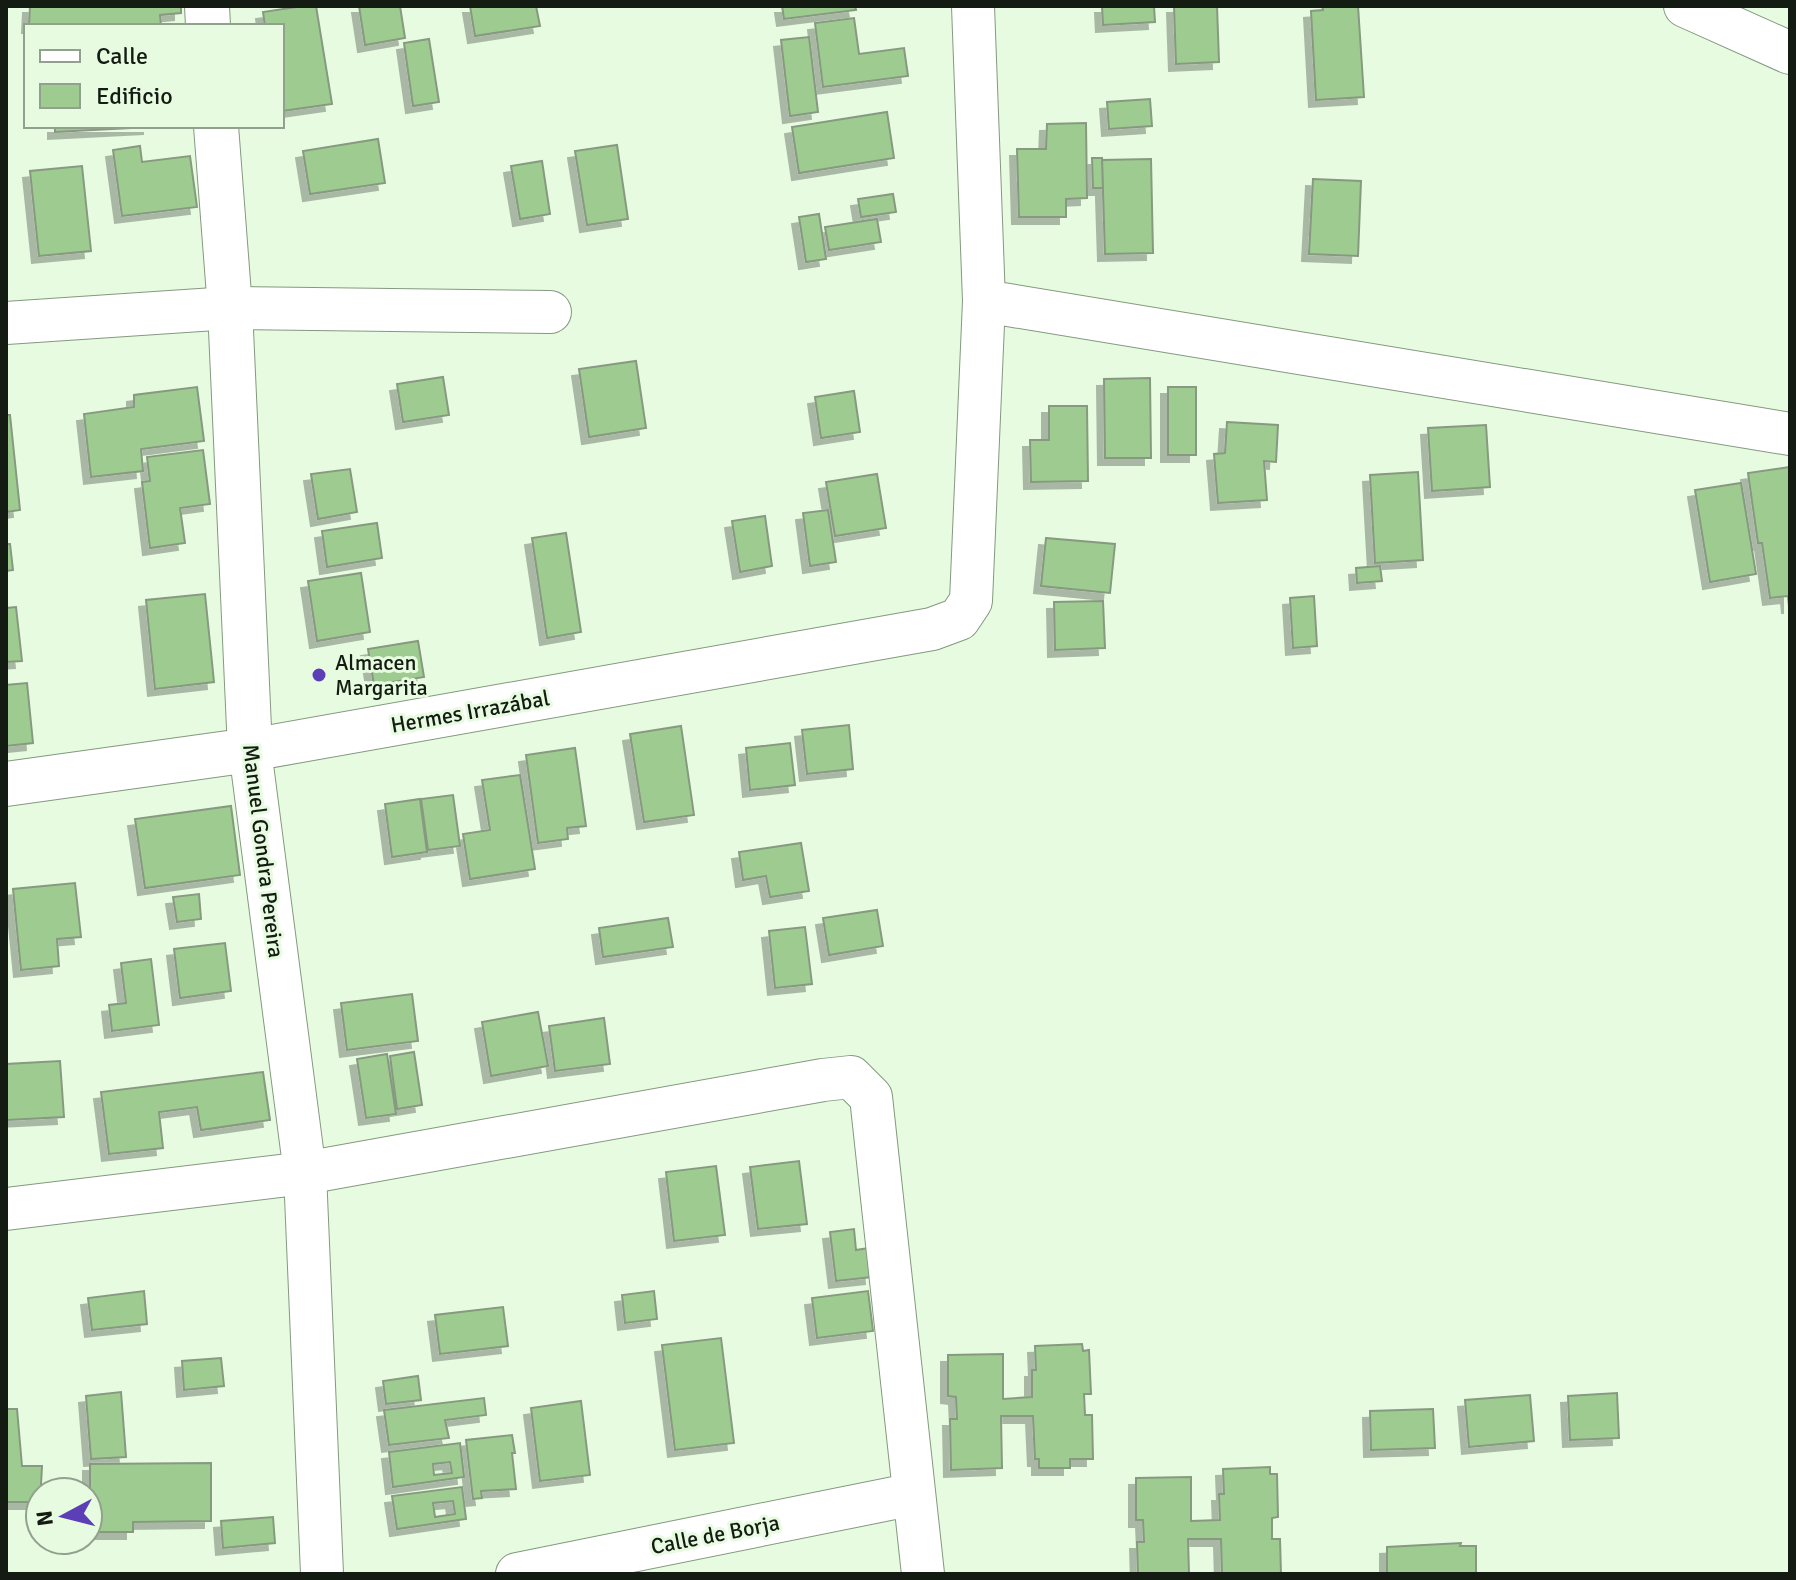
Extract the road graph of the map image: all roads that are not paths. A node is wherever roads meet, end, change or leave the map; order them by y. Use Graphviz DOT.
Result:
graph roads {
  1 [pos="973,6"];
  2 [pos="1685,6"];
  3 [pos="1790,53"];
  4 [pos="216,128"];
  5 [pos="984,301"];
  6 [pos="230,308"];
  7 [pos="550,312"];
  8 [pos="6,323"];
  9 [pos="1790,434"];
  10 [pos="250,750"];
  11 [pos="6,784"];
  12 [pos="305,1173"];
  13 [pos="6,1209"];
  14 [pos="914,1494"];
  15 [pos="322,1574"];
  16 [pos="517,1574"];
  17 [pos="923,1574"];
  1 -- 5 [label="street"];
  2 -- 3 [label="street"];
  4 -- 6 [label="street, Manuel Gondra Pereira"];
  5 -- 9 [label="street"];
  5 -- 10 [label="street, Hermes Irrazábal"];
  6 -- 7 [label="street"];
  6 -- 8 [label="street"];
  6 -- 10 [label="street, Manuel Gondra Pereira"];
  10 -- 11 [label="street, Hermes Irrazábal"];
  10 -- 12 [label="street, Manuel Gondra Pereira"];
  12 -- 13 [label="street"];
  12 -- 14 [label="street"];
  12 -- 15 [label="street, Manuel Gondra Pereira"];
  14 -- 16 [label="street, Calle de Borja"];
  14 -- 17 [label="street"];
}
